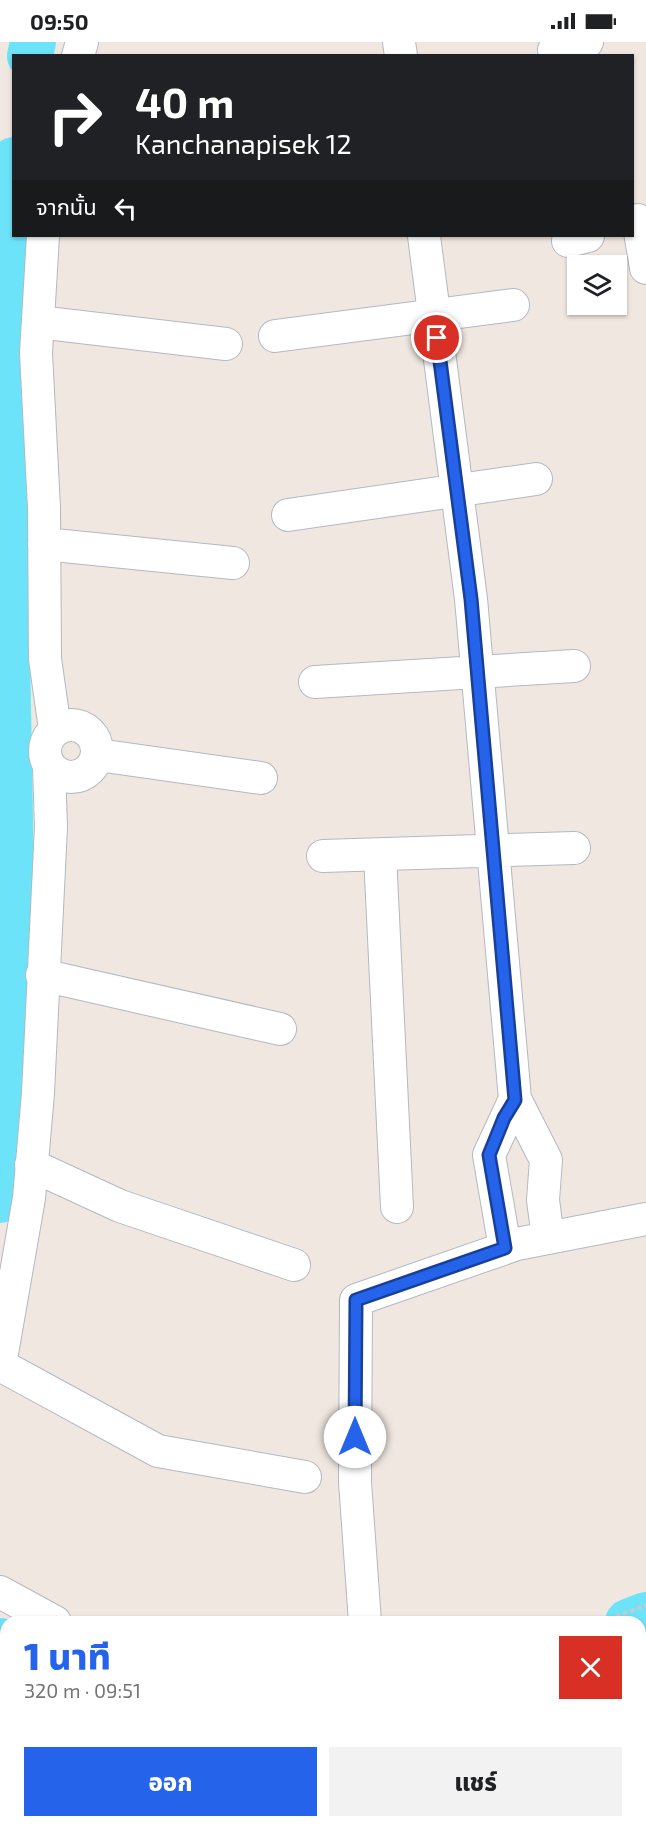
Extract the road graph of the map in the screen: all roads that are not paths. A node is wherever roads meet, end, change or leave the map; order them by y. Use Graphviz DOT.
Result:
graph roads {
  1 [pos="587,42"];
  2 [pos="554,50"];
  3 [pos="639,220"];
  4 [pos="43,237"];
  5 [pos="424,237"];
  6 [pos="646,268"];
  7 [pos="513,305"];
  8 [pos="435,316"];
  9 [pos="38,322"];
  10 [pos="275,336"];
  11 [pos="226,344"];
  12 [pos="536,479"];
  13 [pos="457,490"];
  14 [pos="288,515"];
  15 [pos="44,544"];
  16 [pos="233,563"];
  17 [pos="574,666"];
  18 [pos="477,672"];
  19 [pos="315,682"];
  20 [pos="55,729"];
  21 [pos="98,755"];
  22 [pos="49,767"];
  23 [pos="261,778"];
  24 [pos="574,848"];
  25 [pos="493,851"];
  26 [pos="380,855"];
  27 [pos="323,856"];
  28 [pos="42,975"];
  29 [pos="280,1029"];
  30 [pos="515,1100"];
  31 [pos="32,1165"];
  32 [pos="397,1208"];
  33 [pos="646,1219"];
  34 [pos="548,1238"];
  35 [pos="505,1248"];
  36 [pos="294,1265"];
  37 [pos="0,1365"];
  38 [pos="305,1477"];
  39 [pos="0,1592"];
  40 [pos="44,1616"];
  41 [pos="365,1616"];
  1 -- 2 [label="street"];
  3 -- 6 [label="street"];
  4 -- 9 [label="street"];
  5 -- 8 [label="street"];
  7 -- 8 [label="street"];
  8 -- 10 [label="street"];
  8 -- 13 [label="street"];
  9 -- 11 [label="street"];
  9 -- 15 [label="street"];
  12 -- 13 [label="street"];
  13 -- 14 [label="street"];
  13 -- 18 [label="street"];
  15 -- 16 [label="street"];
  15 -- 20 [label="street"];
  17 -- 18 [label="street"];
  18 -- 19 [label="street"];
  18 -- 25 [label="street"];
  20 -- 21 [label="street"];
  20 -- 22 [label="street"];
  21 -- 22 [label="street"];
  21 -- 23 [label="street"];
  22 -- 28 [label="street"];
  24 -- 25 [label="street"];
  25 -- 26 [label="street"];
  25 -- 30 [label="street"];
  26 -- 27 [label="street"];
  26 -- 32 [label="street"];
  28 -- 29 [label="street"];
  28 -- 31 [label="street"];
  30 -- 34 [label="street"];
  30 -- 35 [label="street"];
  31 -- 36 [label="street"];
  31 -- 37 [label="street"];
  33 -- 34 [label="street"];
  34 -- 35 [label="street"];
  35 -- 41 [label="street"];
  37 -- 38 [label="street"];
  39 -- 40 [label="street"];
}
